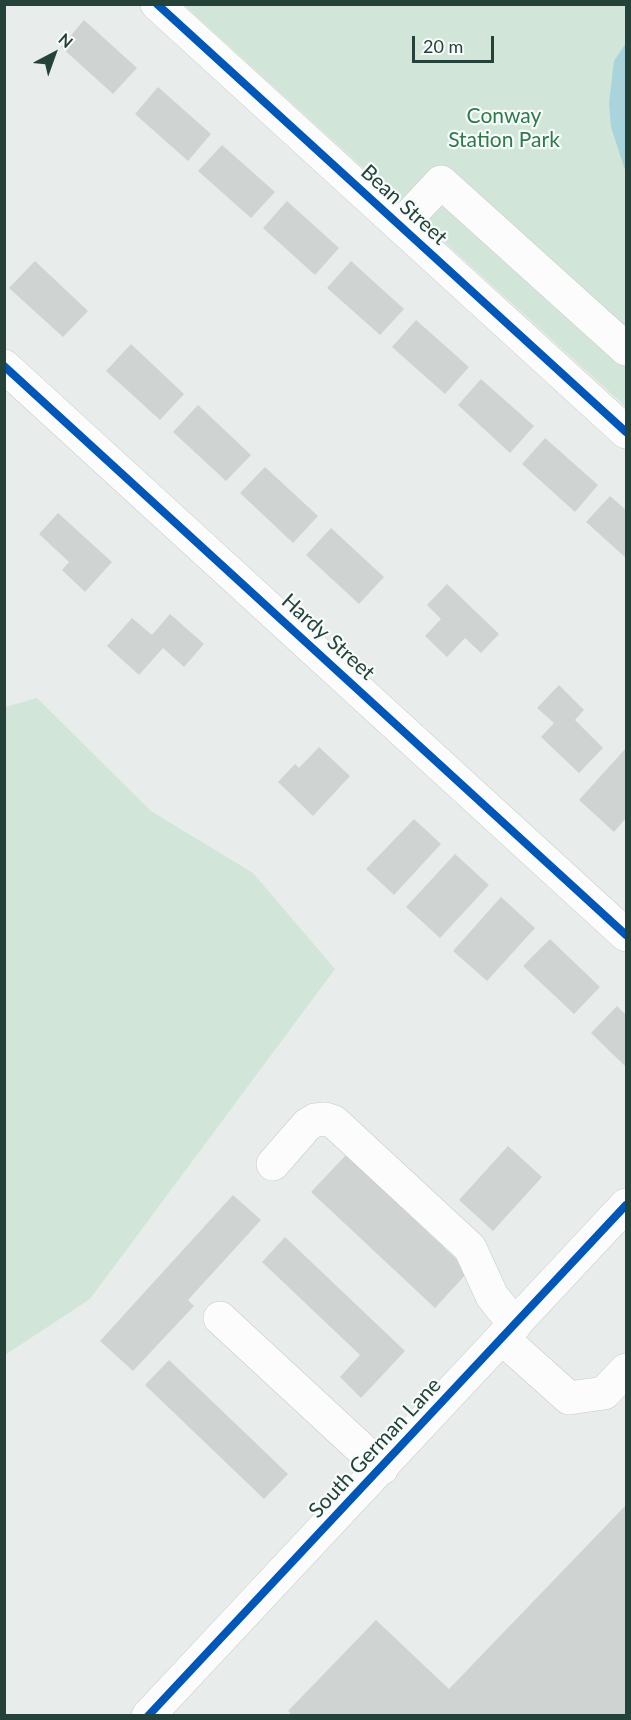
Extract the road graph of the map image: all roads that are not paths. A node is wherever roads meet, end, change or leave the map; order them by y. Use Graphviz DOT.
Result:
graph roads {
  1 [pos="157,4"];
  2 [pos="400,226"];
  3 [pos="627,349"];
  4 [pos="4,366"];
  5 [pos="627,432"];
  6 [pos="627,935"];
  7 [pos="273,1164"];
  8 [pos="627,1205"];
  9 [pos="220,1318"];
  10 [pos="509,1331"];
  11 [pos="627,1370"];
  12 [pos="382,1468"];
  13 [pos="148,1716"];
  1 -- 2 [label="street, Bean Street"];
  2 -- 3 [label="street"];
  2 -- 5 [label="street, Bean Street"];
  4 -- 6 [label="street, Hardy Street"];
  7 -- 10 [label="street"];
  8 -- 10 [label="street, South German Lane"];
  9 -- 12 [label="street"];
  10 -- 11 [label="street"];
  10 -- 12 [label="street, South German Lane"];
  12 -- 13 [label="street, South German Lane"];
}
